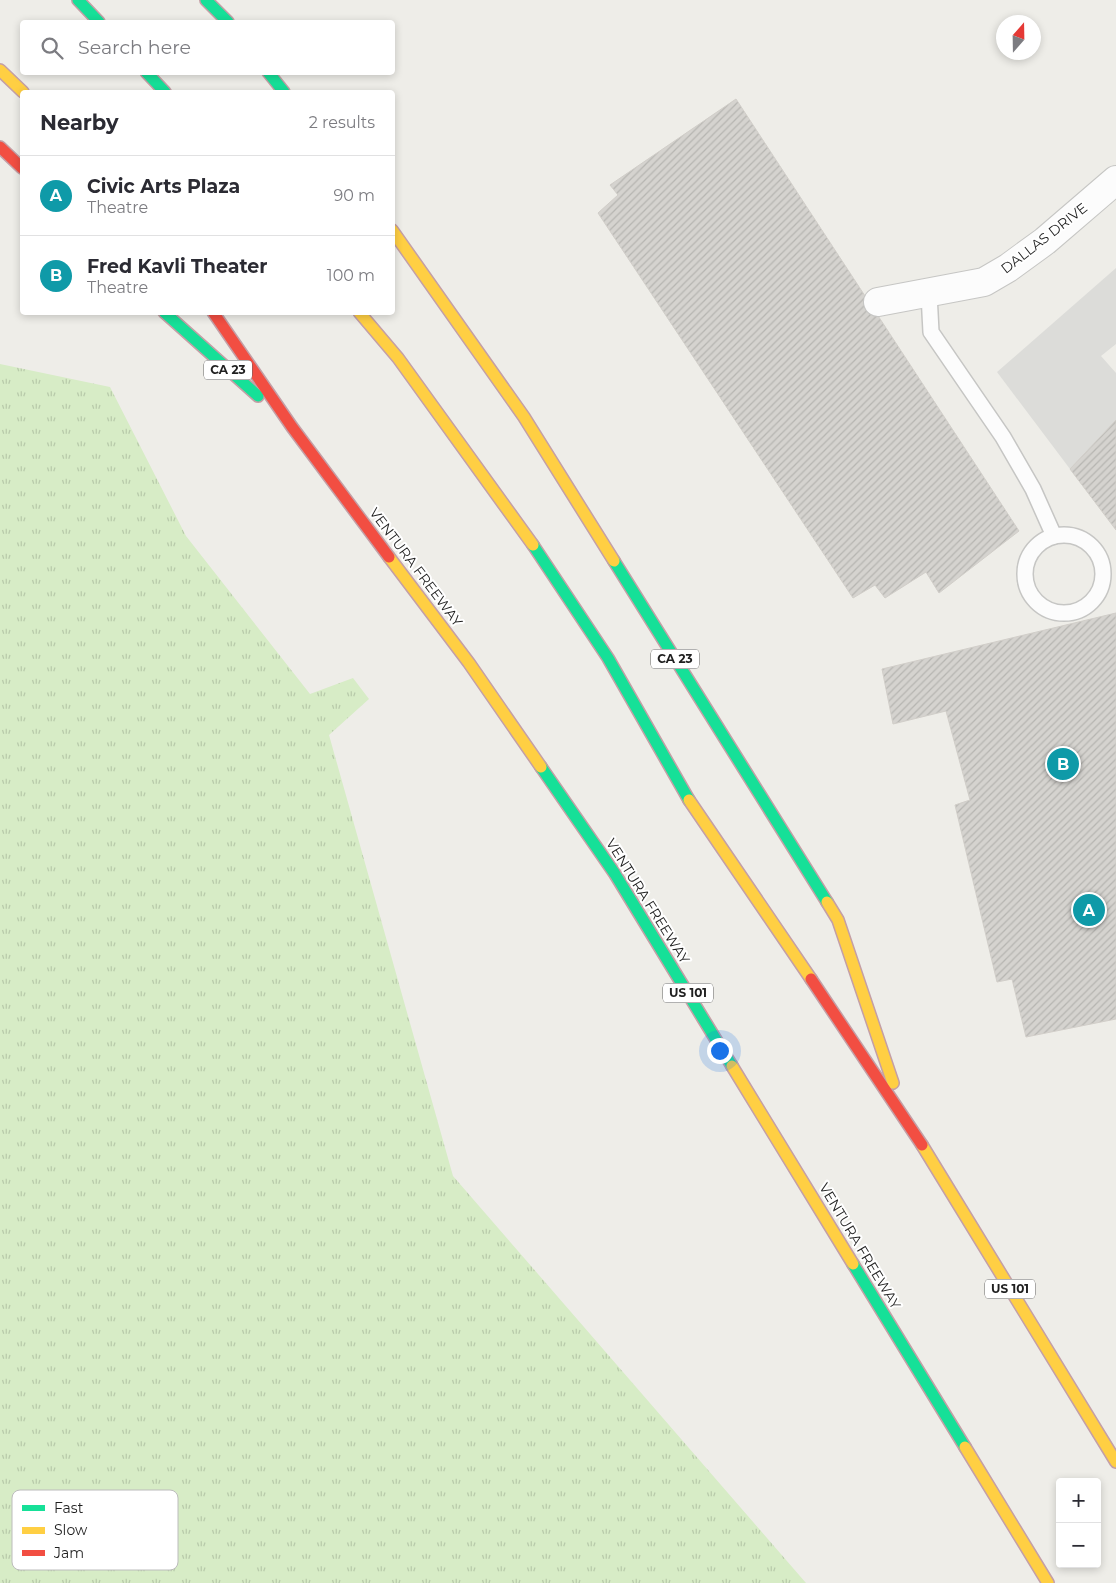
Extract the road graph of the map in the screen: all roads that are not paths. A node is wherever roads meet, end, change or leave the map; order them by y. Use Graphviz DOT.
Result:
graph roads {
  1 [pos="78,0"];
  2 [pos="206,0"];
  3 [pos="97,20"];
  4 [pos="226,20"];
  5 [pos="0,70"];
  6 [pos="149,75"];
  7 [pos="270,75"];
  8 [pos="21,90"];
  9 [pos="163,90"];
  10 [pos="282,90"];
  11 [pos="0,147"];
  12 [pos="20,166"];
  13 [pos="1116,180"];
  14 [pos="395,234"];
  15 [pos="929,294"];
  16 [pos="878,302"];
  17 [pos="167,315"];
  18 [pos="214,315"];
  19 [pos="362,315"];
  20 [pos="292,427"];
  21 [pos="1054,536"];
  22 [pos="904,1116"];
  23 [pos="1116,1462"];
  24 [pos="1048,1583"];
  1 -- 3 [label="highway"];
  2 -- 4 [label="highway"];
  5 -- 8 [label="highway"];
  6 -- 9 [label="highway"];
  7 -- 10 [label="highway"];
  11 -- 12 [label="highway"];
  13 -- 15 [label="street, DALLAS DRIVE"];
  14 -- 22 [label="highway, CA 23"];
  15 -- 16 [label="street, DALLAS DRIVE"];
  15 -- 21 [label="lane"];
  17 -- 20 [label="highway, CA 23"];
  18 -- 20 [label="highway, VENTURA FREEWAY / US 101"];
  19 -- 22 [label="highway, US 101"];
  20 -- 24 [label="highway, VENTURA FREEWAY / US 101"];
  21 -- 21 [label="lane"];
  22 -- 23 [label="highway, US 101"];
}
